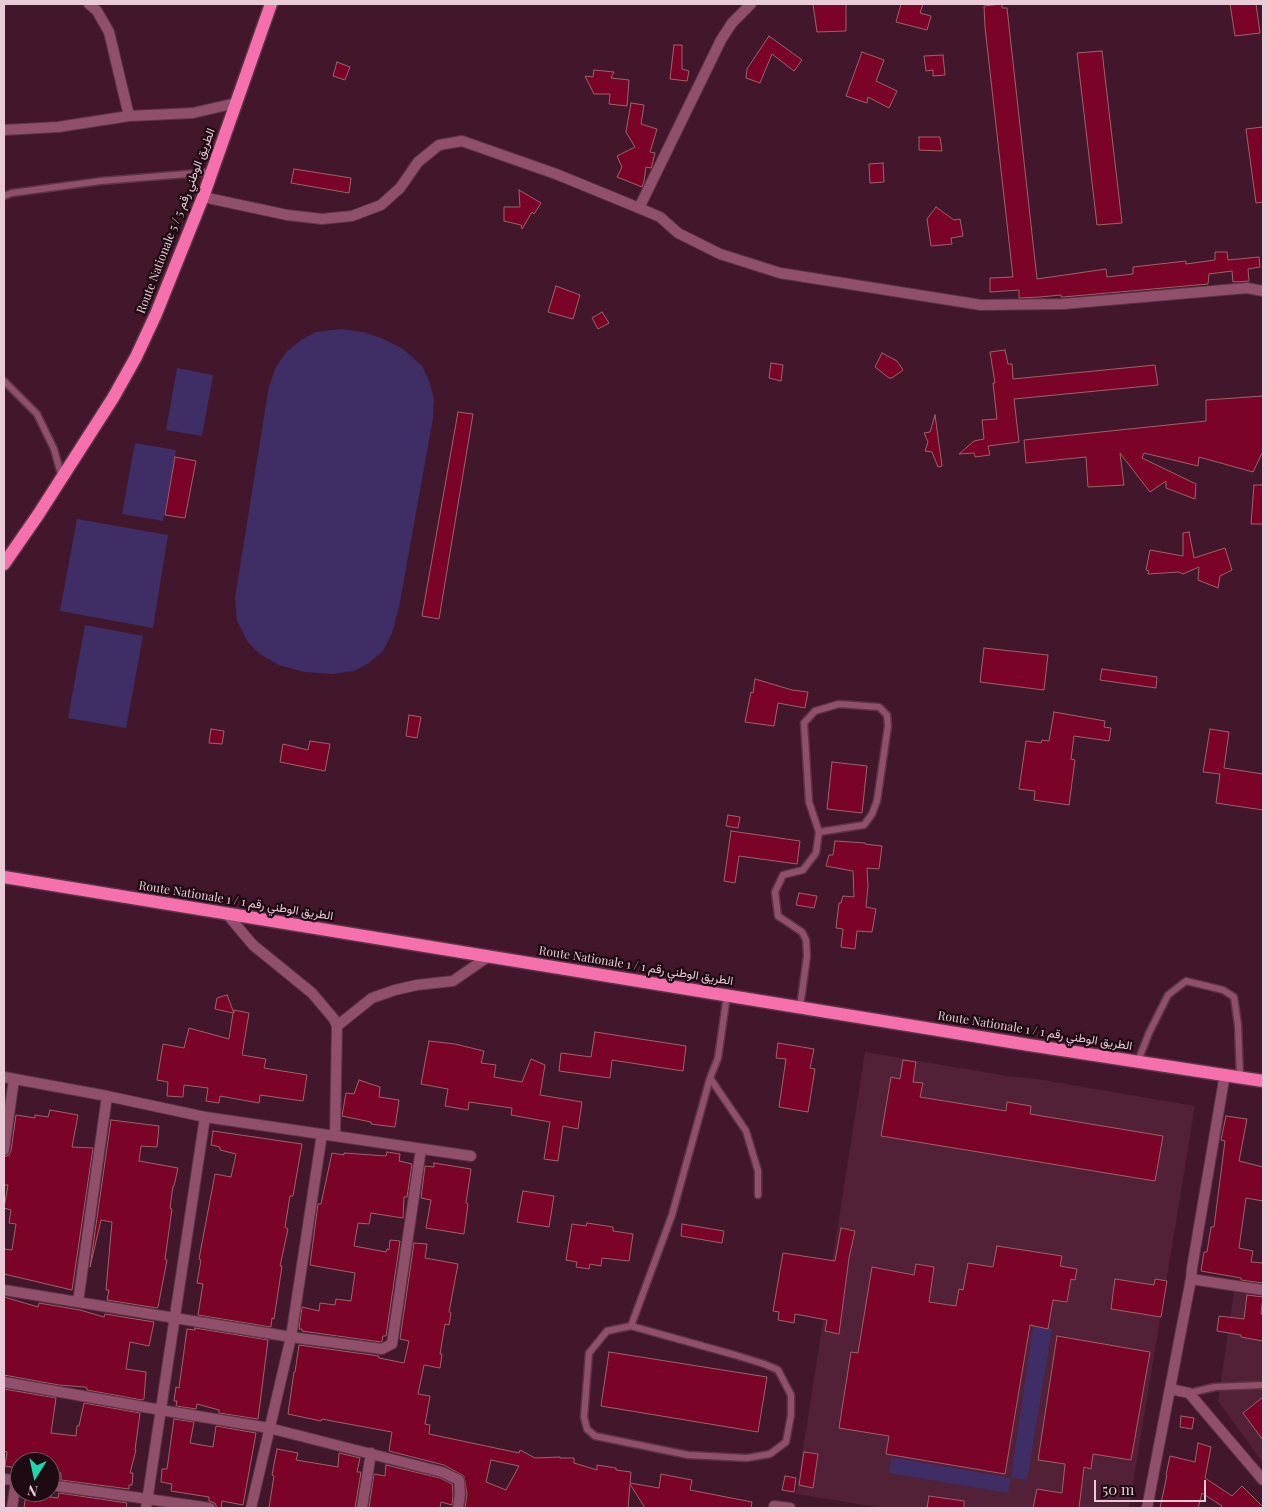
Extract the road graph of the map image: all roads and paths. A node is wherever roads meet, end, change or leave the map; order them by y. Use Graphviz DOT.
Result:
graph roads {
  1 [pos="89,4"];
  2 [pos="271,4"];
  3 [pos="751,4"];
  4 [pos="236,103"];
  5 [pos="129,116"];
  6 [pos="4,130"];
  7 [pos="212,172"];
  8 [pos="4,196"];
  9 [pos="203,197"];
  10 [pos="639,208"];
  11 [pos="1263,291"];
  12 [pos="4,381"];
  13 [pos="62,479"];
  14 [pos="4,564"];
  15 [pos="819,832"];
  16 [pos="4,876"];
  17 [pos="226,913"];
  18 [pos="489,956"];
  19 [pos="727,995"];
  20 [pos="800,1007"];
  21 [pos="337,1026"];
  22 [pos="1138,1061"];
  23 [pos="1225,1074"];
  24 [pos="1240,1077"];
  25 [pos="9,1078"];
  26 [pos="710,1078"];
  27 [pos="1263,1081"];
  28 [pos="107,1096"];
  29 [pos="205,1117"];
  30 [pos="322,1134"];
  31 [pos="335,1136"];
  32 [pos="421,1148"];
  33 [pos="4,1150"];
  34 [pos="471,1156"];
  35 [pos="758,1195"];
  36 [pos="1191,1279"];
  37 [pos="4,1290"];
  38 [pos="1263,1290"];
  39 [pos="78,1302"];
  40 [pos="175,1318"];
  41 [pos="631,1326"];
  42 [pos="291,1337"];
  43 [pos="4,1382"];
  44 [pos="1263,1385"];
  45 [pos="1170,1389"];
  46 [pos="1189,1392"];
  47 [pos="161,1410"];
  48 [pos="269,1428"];
  49 [pos="371,1453"];
  50 [pos="1263,1480"];
  51 [pos="60,1488"];
  52 [pos="147,1504"];
  53 [pos="774,1506"];
  54 [pos="210,1508"];
  55 [pos="251,1508"];
  56 [pos="362,1508"];
  57 [pos="458,1508"];
  58 [pos="790,1508"];
  59 [pos="1146,1508"];
  1 -- 5 [label="street"];
  2 -- 4 [label="main road, Route Nationale 5 / الطريق الوطني رقم 5"];
  3 -- 10 [label="street"];
  4 -- 5 [label="street"];
  4 -- 7 [label="main road, Route Nationale 5 / الطريق الوطني رقم 5"];
  5 -- 6 [label="street"];
  7 -- 8 [label="lane"];
  7 -- 9 [label="main road, Route Nationale 5 / الطريق الوطني رقم 5"];
  9 -- 10 [label="street"];
  9 -- 13 [label="main road, Route Nationale 5 / الطريق الوطني رقم 5"];
  10 -- 11 [label="street"];
  12 -- 13 [label="lane"];
  13 -- 14 [label="main road, Route Nationale 5 / الطريق الوطني رقم 5"];
  15 -- 15 [label="lane"];
  15 -- 20 [label="lane"];
  16 -- 17 [label="main road, Route Nationale 1 / الطريق الوطني رقم 1"];
  17 -- 18 [label="main road, Route Nationale 1 / الطريق الوطني رقم 1"];
  17 -- 21 [label="street"];
  18 -- 19 [label="main road, Route Nationale 1 / الطريق الوطني رقم 1"];
  18 -- 21 [label="street"];
  19 -- 20 [label="main road, Route Nationale 1 / الطريق الوطني رقم 1"];
  19 -- 26 [label="lane"];
  20 -- 22 [label="main road, Route Nationale 1 / الطريق الوطني رقم 1"];
  21 -- 31 [label="street"];
  22 -- 23 [label="main road, Route Nationale 1 / الطريق الوطني رقم 1"];
  22 -- 24 [label="lane"];
  23 -- 24 [label="main road, Route Nationale 1 / الطريق الوطني رقم 1"];
  23 -- 36 [label="street"];
  24 -- 27 [label="main road, Route Nationale 1 / الطريق الوطني رقم 1"];
  25 -- 28 [label="street"];
  25 -- 33 [label="street"];
  26 -- 35 [label="lane"];
  26 -- 41 [label="lane"];
  28 -- 29 [label="street"];
  28 -- 39 [label="street"];
  29 -- 30 [label="street"];
  29 -- 40 [label="street"];
  30 -- 31 [label="street"];
  30 -- 42 [label="street"];
  31 -- 32 [label="street"];
  32 -- 34 [label="street"];
  32 -- 42 [label="street"];
  36 -- 38 [label="street"];
  36 -- 45 [label="street"];
  37 -- 39 [label="street"];
  39 -- 40 [label="street"];
  40 -- 42 [label="street"];
  40 -- 47 [label="street"];
  41 -- 41 [label="lane"];
  42 -- 48 [label="street"];
  43 -- 47 [label="street"];
  44 -- 46 [label="lane"];
  45 -- 46 [label="street"];
  45 -- 59 [label="street"];
  46 -- 50 [label="street"];
  47 -- 48 [label="street"];
  47 -- 52 [label="street"];
  48 -- 49 [label="street"];
  48 -- 55 [label="street"];
  49 -- 56 [label="street"];
  49 -- 57 [label="street"];
  51 -- 52 [label="street"];
  52 -- 54 [label="street"];
  53 -- 58 [label="street"];
}
